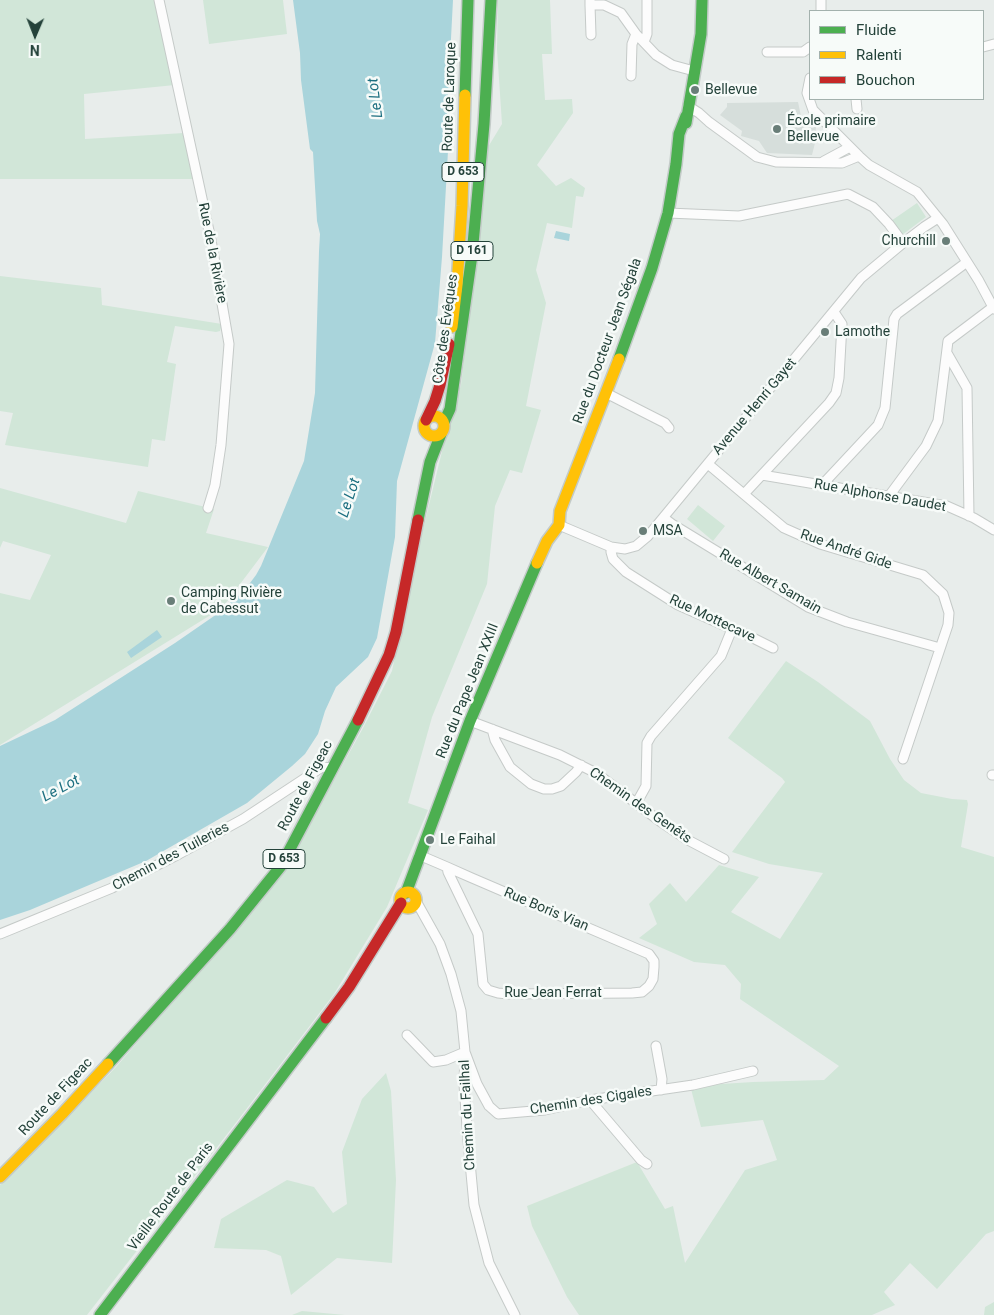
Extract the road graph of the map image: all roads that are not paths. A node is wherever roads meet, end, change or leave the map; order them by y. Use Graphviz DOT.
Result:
graph roads {
  1 [pos="159,0"];
  2 [pos="468,0"];
  3 [pos="491,0"];
  4 [pos="647,0"];
  5 [pos="702,0"];
  6 [pos="590,3"];
  7 [pos="636,34"];
  8 [pos="591,35"];
  9 [pos="644,42"];
  10 [pos="809,48"];
  11 [pos="768,52"];
  12 [pos="694,71"];
  13 [pos="631,76"];
  14 [pos="809,83"];
  15 [pos="809,99"];
  16 [pos="809,100"];
  17 [pos="856,100"];
  18 [pos="857,109"];
  19 [pos="687,111"];
  20 [pos="840,136"];
  21 [pos="850,146"];
  22 [pos="859,156"];
  23 [pos="833,157"];
  24 [pos="822,162"];
  25 [pos="668,213"];
  26 [pos="938,218"];
  27 [pos="903,243"];
  28 [pos="967,262"];
  29 [pos="994,308"];
  30 [pos="834,312"];
  31 [pos="449,344"];
  32 [pos="947,353"];
  33 [pos="606,393"];
  34 [pos="441,419"];
  35 [pos="426,420"];
  36 [pos="669,428"];
  37 [pos="435,434"];
  38 [pos="708,464"];
  39 [pos="762,475"];
  40 [pos="822,485"];
  41 [pos="744,494"];
  42 [pos="889,496"];
  43 [pos="208,508"];
  44 [pos="968,516"];
  45 [pos="664,518"];
  46 [pos="559,525"];
  47 [pos="994,530"];
  48 [pos="611,547"];
  49 [pos="732,629"];
  50 [pos="773,648"];
  51 [pos="940,648"];
  52 [pos="470,721"];
  53 [pos="492,729"];
  54 [pos="903,759"];
  55 [pos="581,765"];
  56 [pos="332,768"];
  57 [pos="636,804"];
  58 [pos="419,855"];
  59 [pos="724,859"];
  60 [pos="447,867"];
  61 [pos="409,901"];
  62 [pos="0,934"];
  63 [pos="653,979"];
  64 [pos="407,1036"];
  65 [pos="656,1046"];
  66 [pos="465,1052"];
  67 [pos="753,1071"];
  68 [pos="661,1090"];
  69 [pos="266,1098"];
  70 [pos="590,1100"];
  71 [pos="648,1164"];
  72 [pos="0,1177"];
  73 [pos="100,1315"];
  74 [pos="515,1315"];
  1 -- 43 [label="street, Rue de la Rivière"];
  2 -- 31 [label="main road, Route de Laroque / D 653"];
  3 -- 34 [label="main road, Côte des Évêques / D 161"];
  4 -- 9 [label="street"];
  5 -- 12 [label="main road, Rue du Docteur Jean Ségala"];
  6 -- 7 [label="street"];
  6 -- 8 [label="street"];
  7 -- 9 [label="street"];
  7 -- 13 [label="street"];
  9 -- 12 [label="street"];
  10 -- 11 [label="street"];
  12 -- 19 [label="main road, Rue du Docteur Jean Ségala"];
  14 -- 15 [label="street"];
  16 -- 20 [label="street"];
  17 -- 18 [label="street"];
  19 -- 24 [label="street"];
  19 -- 25 [label="main road, Rue du Docteur Jean Ségala"];
  20 -- 21 [label="street"];
  20 -- 23 [label="street"];
  21 -- 22 [label="street"];
  21 -- 23 [label="street"];
  22 -- 24 [label="street"];
  22 -- 26 [label="street"];
  23 -- 24 [label="street"];
  25 -- 27 [label="street"];
  25 -- 33 [label="main road, Rue du Docteur Jean Ségala"];
  26 -- 27 [label="street, Avenue Henri Gayet"];
  26 -- 28 [label="street"];
  27 -- 30 [label="street, Avenue Henri Gayet"];
  28 -- 29 [label="street"];
  28 -- 40 [label="street"];
  29 -- 32 [label="street"];
  30 -- 38 [label="street, Avenue Henri Gayet"];
  30 -- 39 [label="street"];
  31 -- 34 [label="main road, Route de Laroque / D 653"];
  31 -- 35 [label="main road, Route de Laroque / D 653"];
  32 -- 42 [label="street"];
  32 -- 44 [label="street"];
  33 -- 36 [label="street"];
  33 -- 46 [label="main road, Rue du Docteur Jean Ségala"];
  34 -- 35 [label="main road"];
  34 -- 37 [label="main road"];
  35 -- 37 [label="main road"];
  37 -- 56 [label="main road, Route de Figeac / D 653"];
  38 -- 41 [label="street, Rue André Gide"];
  38 -- 45 [label="street, Avenue Henri Gayet"];
  39 -- 40 [label="street, Rue Alphonse Daudet"];
  39 -- 41 [label="street"];
  40 -- 42 [label="street, Rue Alphonse Daudet"];
  41 -- 51 [label="street, Rue André Gide"];
  42 -- 44 [label="street, Rue Alphonse Daudet"];
  44 -- 47 [label="street, Rue Alphonse Daudet"];
  45 -- 48 [label="street, Avenue Henri Gayet"];
  45 -- 51 [label="street, Rue Albert Samain"];
  46 -- 48 [label="street, Avenue Henri Gayet"];
  46 -- 52 [label="main road, Rue du Pape Jean XXIII"];
  48 -- 49 [label="street, Rue Mottecave"];
  49 -- 50 [label="street, Rue Mottecave"];
  49 -- 57 [label="street"];
  51 -- 54 [label="street, Rue André Gide"];
  52 -- 53 [label="street, Chemin des Genêts"];
  52 -- 58 [label="main road, Rue du Pape Jean XXIII"];
  53 -- 55 [label="street, Chemin des Genêts"];
  53 -- 55 [label="street"];
  55 -- 57 [label="street, Chemin des Genêts"];
  56 -- 62 [label="street, Chemin des Tuileries"];
  56 -- 72 [label="main road, Route de Figeac / D 653"];
  57 -- 59 [label="street, Chemin des Genêts"];
  58 -- 60 [label="street, Rue Boris Vian"];
  58 -- 61 [label="main road, Rue du Pape Jean XXIII"];
  60 -- 63 [label="street, Rue Boris Vian"];
  60 -- 63 [label="street, Rue Jean Ferrat"];
  61 -- 66 [label="street, Chemin du Failhal"];
  61 -- 69 [label="main road, Rue du Pape Jean XXIII"];
  64 -- 66 [label="street"];
  65 -- 68 [label="street"];
  66 -- 70 [label="street, Chemin des Cigales"];
  66 -- 74 [label="street, Chemin du Failhal"];
  67 -- 68 [label="street, Chemin des Cigales"];
  68 -- 70 [label="street, Chemin des Cigales"];
  69 -- 73 [label="main road, Vieille Route de Paris"];
  70 -- 71 [label="street"];
}
